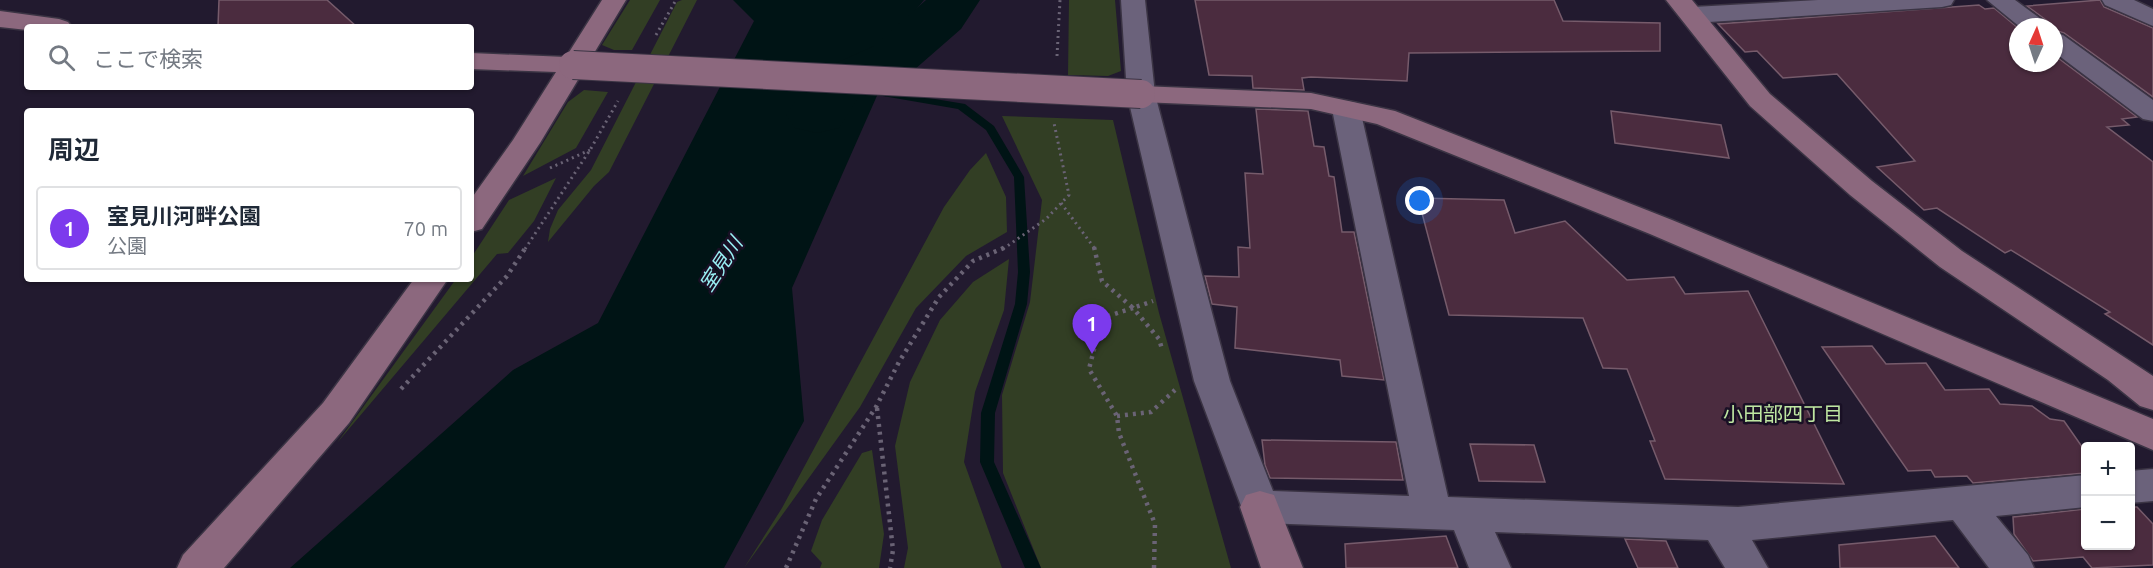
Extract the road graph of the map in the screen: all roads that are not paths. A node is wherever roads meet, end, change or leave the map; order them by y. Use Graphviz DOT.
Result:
graph roads {
  1 [pos="614,0"];
  2 [pos="1132,0"];
  3 [pos="1942,0"];
  4 [pos="1999,0"];
  5 [pos="2114,0"];
  6 [pos="1685,8"];
  7 [pos="2024,18"];
  8 [pos="2153,18"];
  9 [pos="0,19"];
  10 [pos="36,24"];
  11 [pos="2063,47"];
  12 [pos="474,61"];
  13 [pos="573,65"];
  14 [pos="1141,94"];
  15 [pos="1346,108"];
  16 [pos="2153,112"];
  17 [pos="474,218"];
  18 [pos="430,282"];
  19 [pos="2153,396"];
  20 [pos="2153,435"];
  21 [pos="2153,484"];
  22 [pos="2135,486"];
  23 [pos="2081,491"];
  24 [pos="1963,502"];
  25 [pos="1260,507"];
  26 [pos="1450,514"];
  27 [pos="1720,524"];
  28 [pos="198,568"];
  29 [pos="1282,568"];
  30 [pos="1490,568"];
  31 [pos="1747,568"];
  32 [pos="2013,568"];
  1 -- 13 [label="street"];
  2 -- 14 [label="street"];
  3 -- 6 [label="street"];
  4 -- 7 [label="street"];
  5 -- 8 [label="street"];
  6 -- 19 [label="street"];
  9 -- 10 [label="street"];
  11 -- 16 [label="street"];
  12 -- 13 [label="street"];
  13 -- 14 [label="street, bridge"];
  13 -- 17 [label="street"];
  14 -- 15 [label="street"];
  14 -- 25 [label="street"];
  15 -- 20 [label="street"];
  15 -- 26 [label="street"];
  18 -- 28 [label="street"];
  21 -- 22 [label="street"];
  23 -- 24 [label="street"];
  24 -- 27 [label="street"];
  24 -- 32 [label="street"];
  25 -- 26 [label="street"];
  25 -- 29 [label="street"];
  26 -- 27 [label="street"];
  26 -- 30 [label="street"];
  27 -- 31 [label="street"];
}
